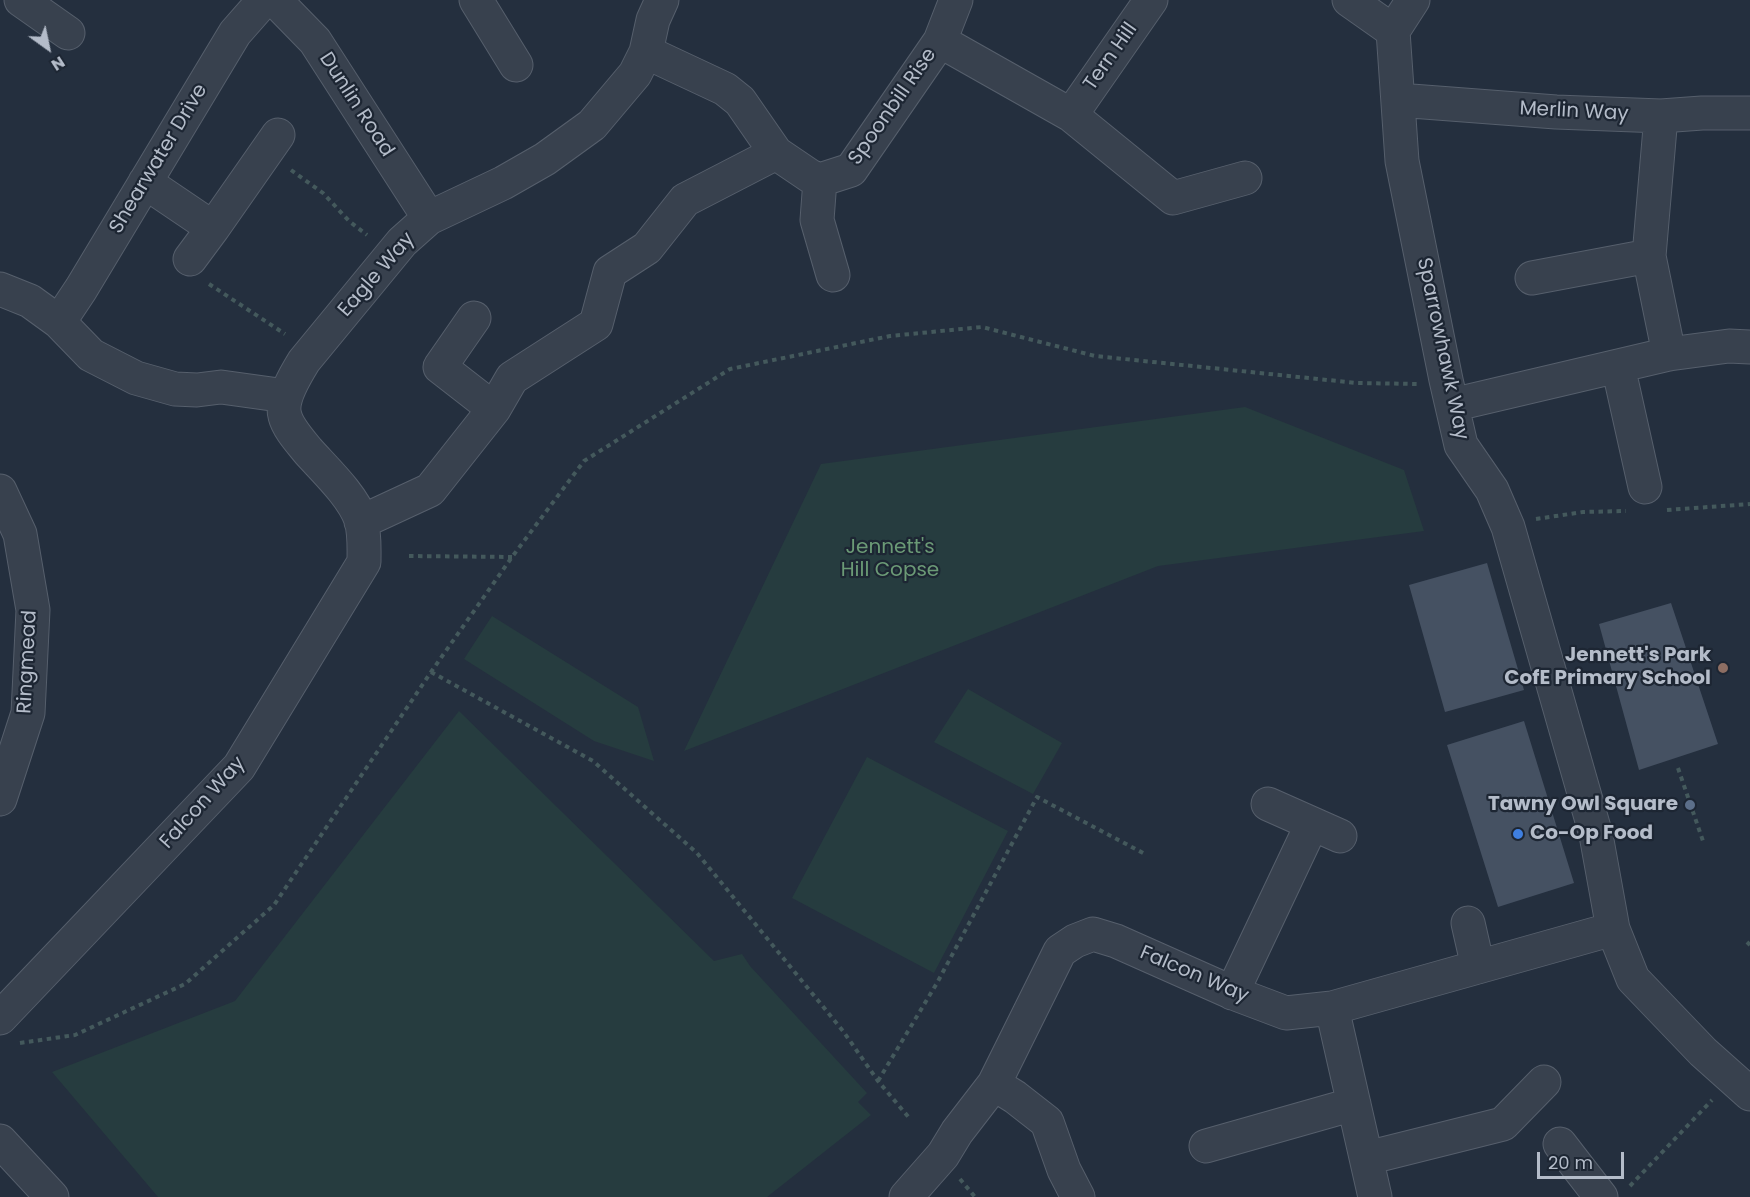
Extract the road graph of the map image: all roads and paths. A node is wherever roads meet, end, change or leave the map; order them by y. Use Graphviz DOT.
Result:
graph roads {
  1 [pos="264,0"];
  2 [pos="275,0"];
  3 [pos="476,0"];
  4 [pos="662,0"];
  5 [pos="956,0"];
  6 [pos="1151,0"];
  7 [pos="1349,0"];
  8 [pos="1413,0"];
  9 [pos="30,2"];
  10 [pos="1393,31"];
  11 [pos="68,33"];
  12 [pos="940,41"];
  13 [pos="646,52"];
  14 [pos="516,65"];
  15 [pos="1398,100"];
  16 [pos="1750,113"];
  17 [pos="1071,115"];
  18 [pos="1661,116"];
  19 [pos="272,144"];
  20 [pos="776,153"];
  21 [pos="1245,178"];
  22 [pos="820,180"];
  23 [pos="145,182"];
  24 [pos="429,218"];
  25 [pos="213,228"];
  26 [pos="367,235"];
  27 [pos="1650,256"];
  28 [pos="190,259"];
  29 [pos="833,275"];
  30 [pos="1532,278"];
  31 [pos="0,290"];
  32 [pos="474,318"];
  33 [pos="59,322"];
  34 [pos="287,335"];
  35 [pos="1750,347"];
  36 [pos="1669,354"];
  37 [pos="1618,366"];
  38 [pos="1423,384"];
  39 [pos="286,396"];
  40 [pos="1452,405"];
  41 [pos="494,409"];
  42 [pos="1646,487"];
  43 [pos="0,491"];
  44 [pos="361,522"];
  45 [pos="409,556"];
  46 [pos="512,557"];
  47 [pos="431,672"];
  48 [pos="1678,768"];
  49 [pos="0,799"];
  50 [pos="1268,804"];
  51 [pos="1704,844"];
  52 [pos="1144,854"];
  53 [pos="1468,923"];
  54 [pos="1613,929"];
  55 [pos="1478,967"];
  56 [pos="1232,993"];
  57 [pos="1332,1008"];
  58 [pos="7,1031"];
  59 [pos="878,1081"];
  60 [pos="1544,1082"];
  61 [pos="994,1084"];
  62 [pos="1718,1094"];
  63 [pos="1750,1094"];
  64 [pos="1354,1104"];
  65 [pos="911,1120"];
  66 [pos="0,1141"];
  67 [pos="1560,1144"];
  68 [pos="1206,1146"];
  69 [pos="1367,1158"];
  70 [pos="958,1176"];
  71 [pos="1614,1193"];
  72 [pos="52,1197"];
  73 [pos="906,1197"];
  74 [pos="975,1197"];
  75 [pos="1078,1197"];
  76 [pos="1375,1197"];
  1 -- 23 [label="street, Shearwater Drive"];
  2 -- 24 [label="street, Dunlin Road"];
  3 -- 14 [label="street"];
  4 -- 13 [label="street, Eagle Way"];
  5 -- 12 [label="street"];
  6 -- 17 [label="street, Tern Hill"];
  7 -- 10 [label="street"];
  8 -- 10 [label="street"];
  9 -- 11 [label="street"];
  10 -- 15 [label="street, Sparrowhawk Way"];
  12 -- 17 [label="street, Spoonbill Rise"];
  12 -- 22 [label="street, Spoonbill Rise"];
  13 -- 20 [label="street"];
  13 -- 24 [label="street, Eagle Way"];
  15 -- 18 [label="street, Merlin Way"];
  15 -- 40 [label="street, Sparrowhawk Way"];
  16 -- 18 [label="street, Merlin Way"];
  17 -- 21 [label="street, Spoonbill Rise"];
  18 -- 27 [label="street"];
  19 -- 25 [label="street"];
  19 -- 26 [label="path"];
  20 -- 22 [label="street"];
  20 -- 41 [label="street"];
  22 -- 29 [label="street"];
  23 -- 25 [label="street"];
  23 -- 33 [label="street, Shearwater Drive"];
  24 -- 39 [label="street, Eagle Way"];
  25 -- 28 [label="street"];
  27 -- 30 [label="street"];
  27 -- 36 [label="street"];
  28 -- 34 [label="path"];
  31 -- 33 [label="street"];
  32 -- 41 [label="street"];
  33 -- 39 [label="street"];
  35 -- 36 [label="street"];
  36 -- 37 [label="street"];
  37 -- 40 [label="street"];
  37 -- 42 [label="street"];
  38 -- 46 [label="path"];
  39 -- 44 [label="street"];
  40 -- 54 [label="street, Sparrowhawk Way"];
  41 -- 44 [label="street"];
  43 -- 49 [label="street, Ringmead"];
  44 -- 58 [label="street, Falcon Way"];
  45 -- 46 [label="path"];
  46 -- 47 [label="path"];
  47 -- 58 [label="path"];
  47 -- 59 [label="path"];
  48 -- 51 [label="path"];
  50 -- 56 [label="street"];
  52 -- 59 [label="path"];
  53 -- 55 [label="street"];
  54 -- 55 [label="street, Falcon Way"];
  54 -- 63 [label="street, Sparrowhawk Way"];
  55 -- 57 [label="street, Falcon Way"];
  56 -- 57 [label="street, Falcon Way"];
  56 -- 61 [label="street, Falcon Way"];
  57 -- 64 [label="street"];
  59 -- 65 [label="path"];
  60 -- 69 [label="street"];
  61 -- 73 [label="street, Falcon Way"];
  61 -- 75 [label="street"];
  62 -- 71 [label="path"];
  64 -- 68 [label="street"];
  64 -- 69 [label="street"];
  66 -- 72 [label="street"];
  67 -- 71 [label="street"];
  69 -- 76 [label="street"];
  70 -- 74 [label="path"];
}
